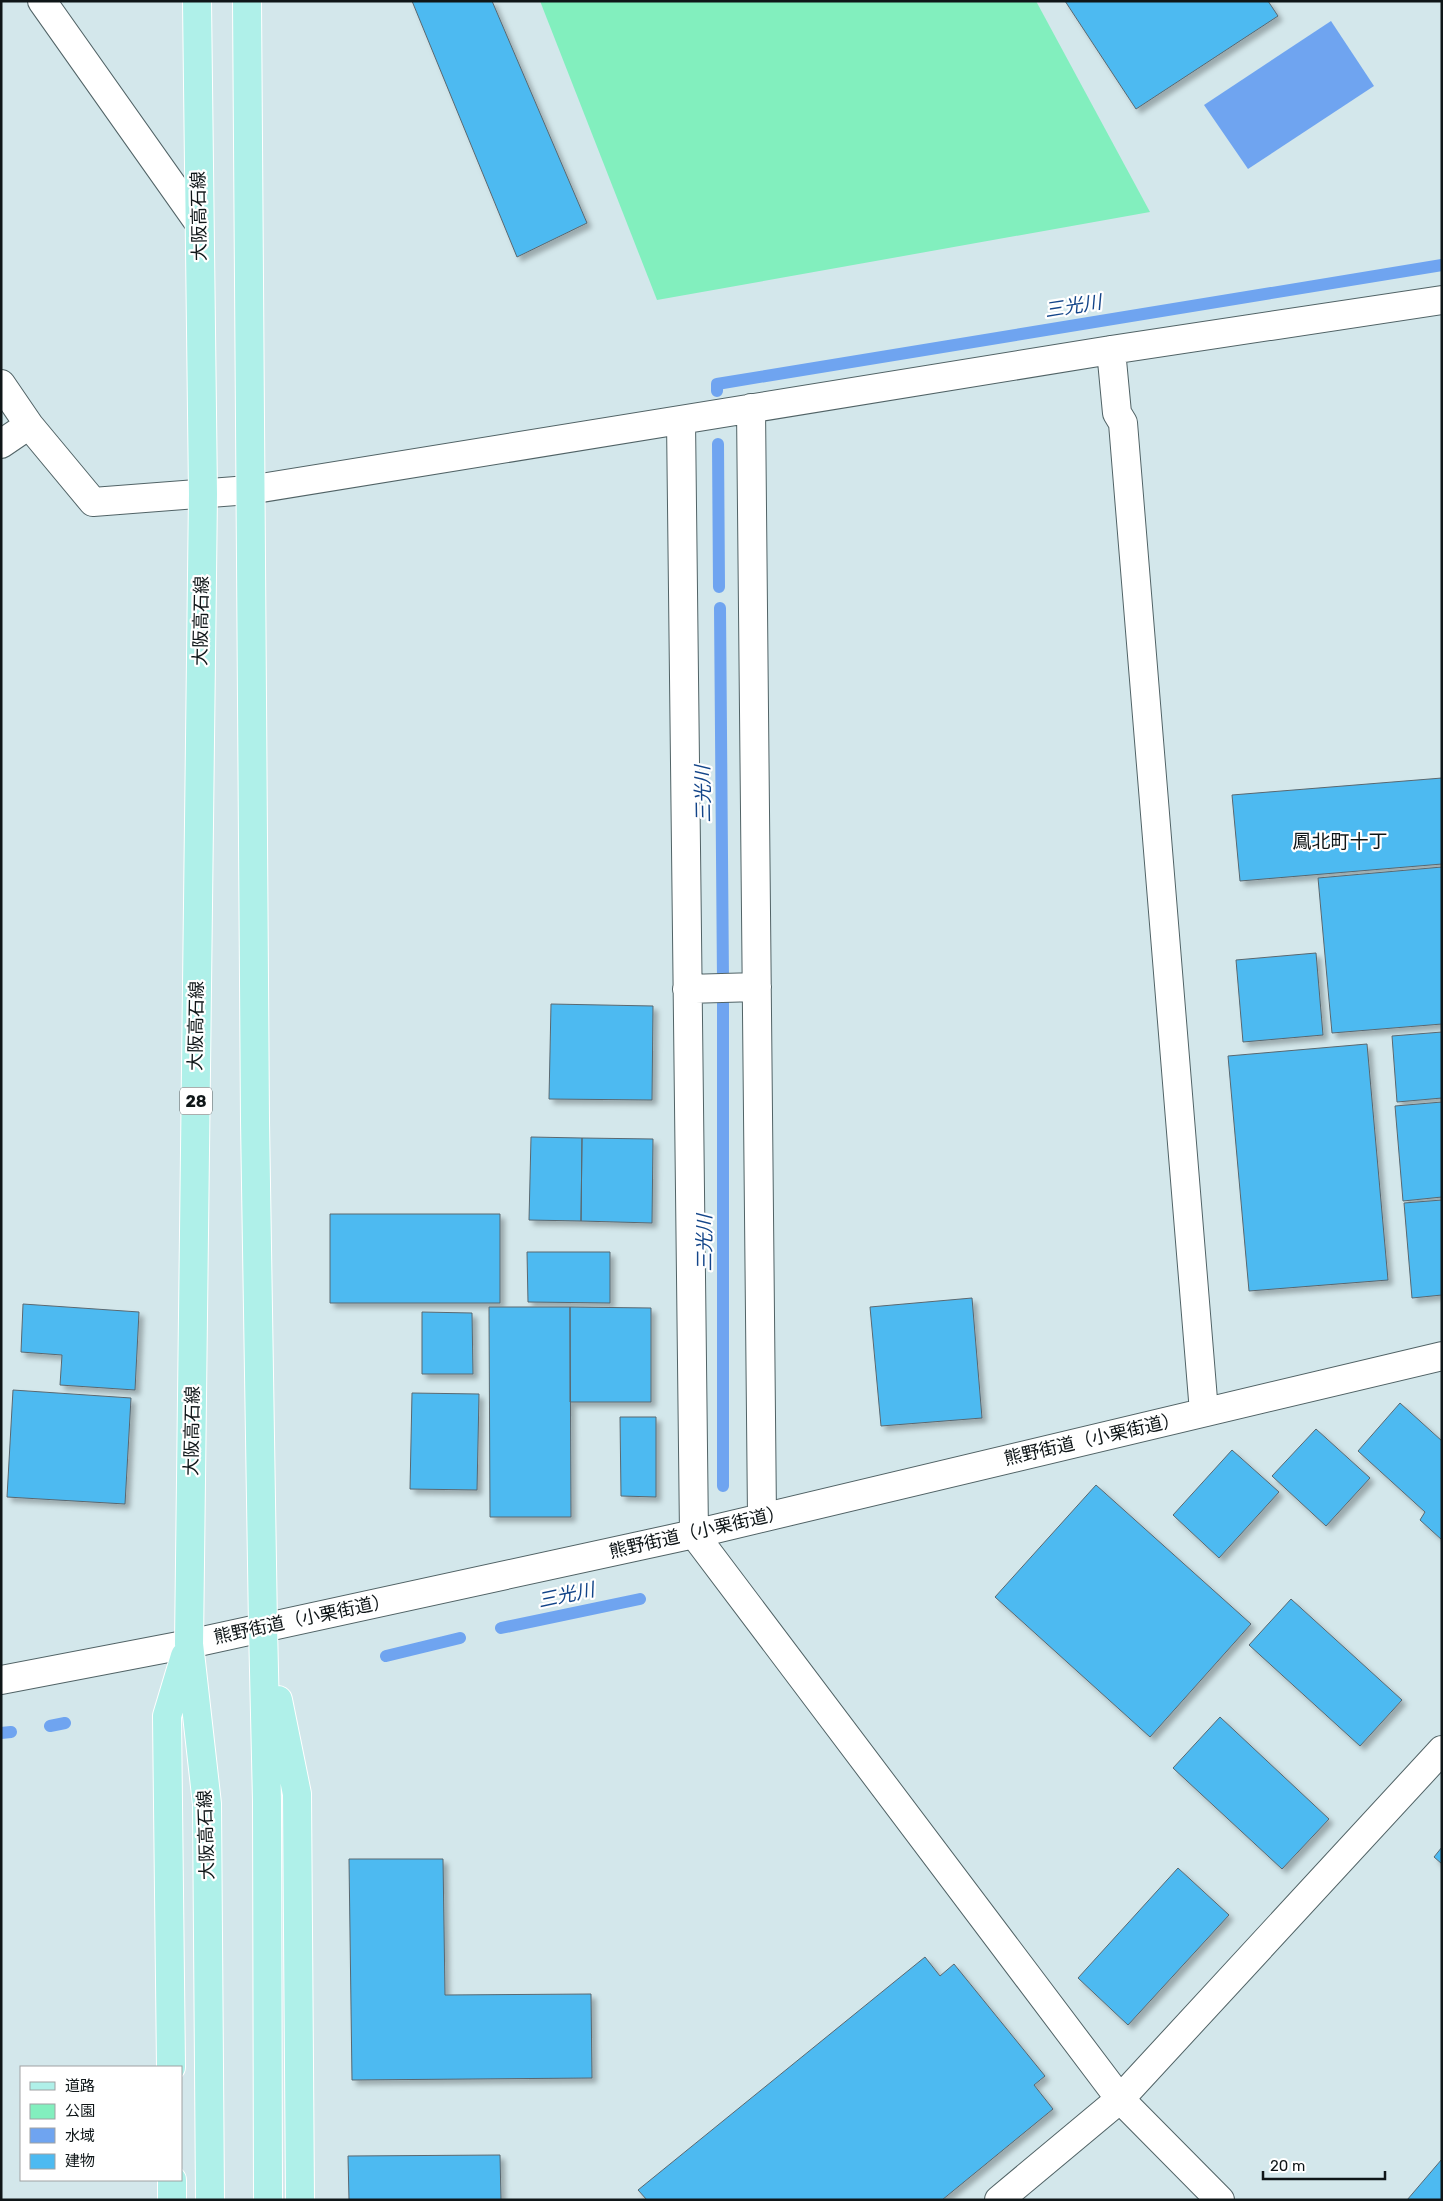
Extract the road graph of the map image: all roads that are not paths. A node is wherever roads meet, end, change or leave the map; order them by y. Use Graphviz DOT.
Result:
graph roads {
  1 [pos="42,1"];
  2 [pos="197,1"];
  3 [pos="247,1"];
  4 [pos="200,223"];
  5 [pos="1442,300"];
  6 [pos="1111,350"];
  7 [pos="1,384"];
  8 [pos="750,409"];
  9 [pos="688,419"];
  10 [pos="29,424"];
  11 [pos="1,444"];
  12 [pos="249,490"];
  13 [pos="202,494"];
  14 [pos="747,987"];
  15 [pos="692,988"];
  16 [pos="1442,1356"];
  17 [pos="1204,1412"];
  18 [pos="762,1516"];
  19 [pos="694,1534"];
  20 [pos="262,1628"];
  21 [pos="189,1644"];
  22 [pos="1,1680"];
  23 [pos="1442,1750"];
  24 [pos="171,2066"];
  25 [pos="1120,2099"];
  26 [pos="172,2181"];
  27 [pos="172,2200"];
  28 [pos="210,2200"];
  29 [pos="268,2200"];
  30 [pos="300,2200"];
  31 [pos="999,2200"];
  32 [pos="1220,2200"];
  1 -- 4 [label="street"];
  2 -- 4 [label="main road, 大阪高石線 / 28"];
  3 -- 12 [label="main road"];
  4 -- 13 [label="main road, 大阪高石線 / 28"];
  5 -- 6 [label="street"];
  6 -- 8 [label="street"];
  6 -- 17 [label="street"];
  7 -- 10 [label="street"];
  8 -- 9 [label="street"];
  8 -- 14 [label="street"];
  9 -- 12 [label="street"];
  9 -- 15 [label="street"];
  10 -- 11 [label="street"];
  10 -- 13 [label="street"];
  12 -- 13 [label="street"];
  12 -- 20 [label="main road"];
  13 -- 21 [label="main road, 大阪高石線 / 28"];
  14 -- 15 [label="street"];
  14 -- 18 [label="street"];
  15 -- 19 [label="street"];
  16 -- 17 [label="street, 熊野街道（小栗街道）"];
  17 -- 18 [label="street, 熊野街道（小栗街道）"];
  18 -- 19 [label="street, 熊野街道（小栗街道）"];
  19 -- 20 [label="street, 熊野街道（小栗街道）"];
  19 -- 25 [label="street"];
  20 -- 21 [label="street, 熊野街道（小栗街道）"];
  20 -- 29 [label="main road"];
  20 -- 30 [label="main road"];
  21 -- 22 [label="street, 熊野街道（小栗街道）"];
  21 -- 24 [label="main road"];
  21 -- 28 [label="main road, 大阪高石線 / 28"];
  23 -- 25 [label="street"];
  25 -- 31 [label="street"];
  25 -- 32 [label="street"];
  26 -- 27 [label="main road"];
}
